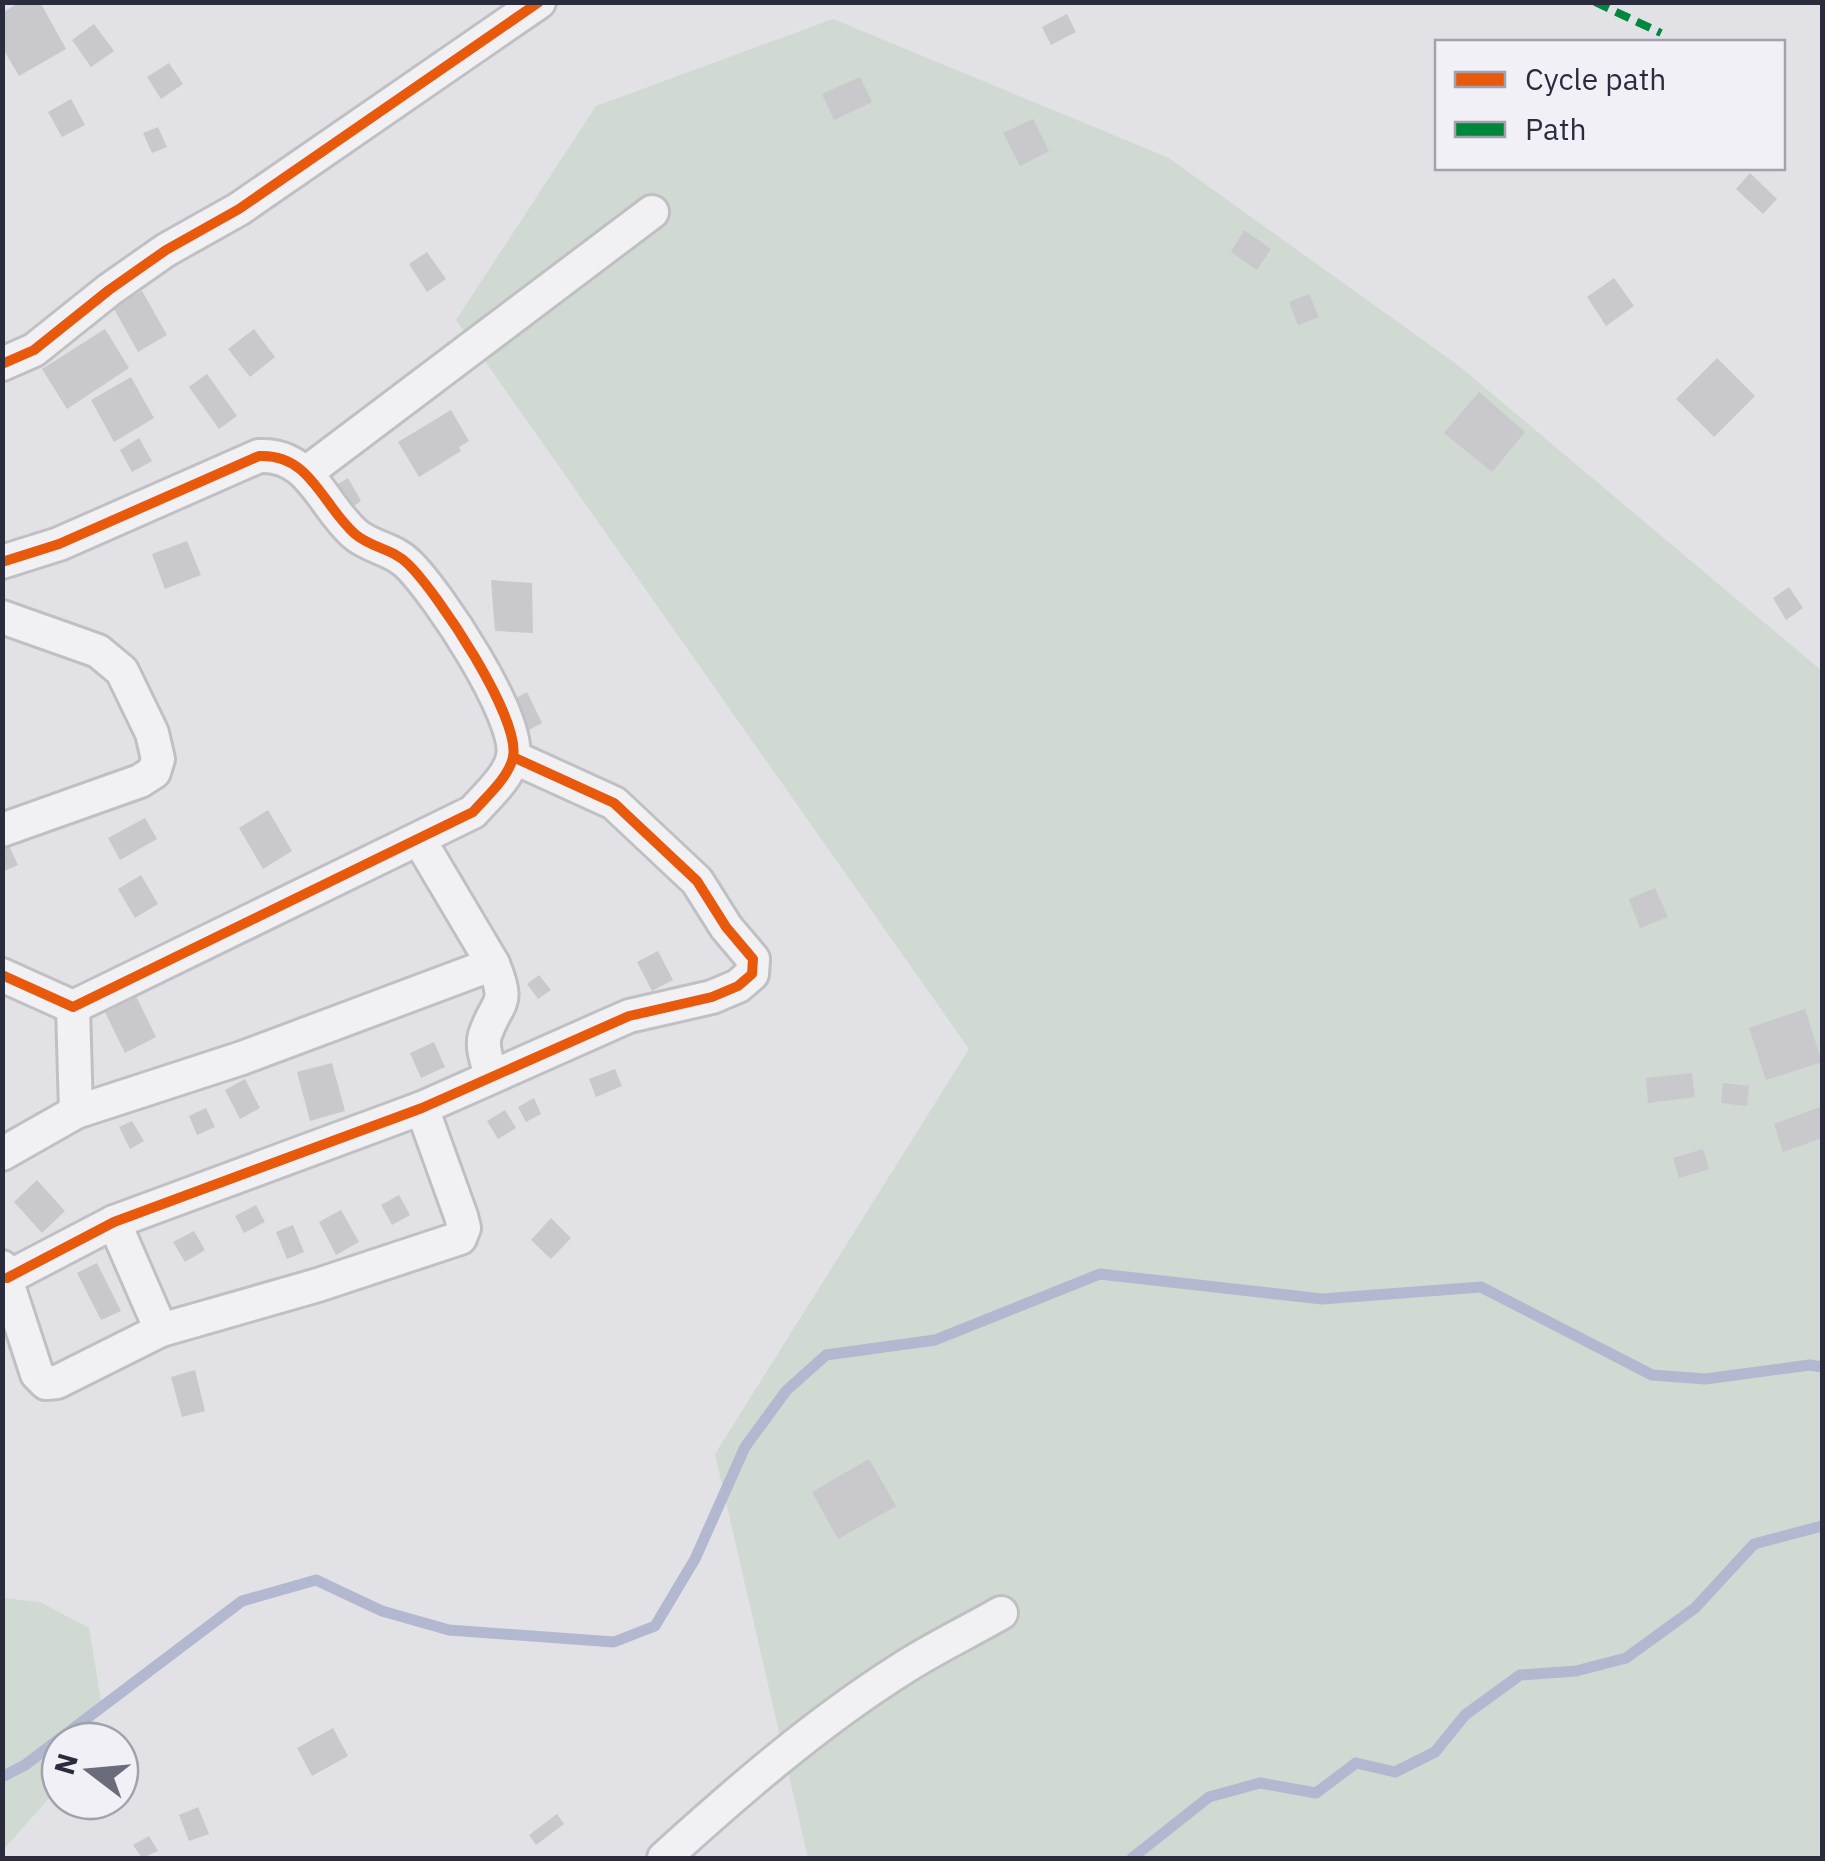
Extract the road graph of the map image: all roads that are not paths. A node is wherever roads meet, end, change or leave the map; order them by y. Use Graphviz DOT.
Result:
graph roads {
  1 [pos="532,5"];
  2 [pos="652,212"];
  3 [pos="2,364"];
  4 [pos="306,472"];
  5 [pos="2,562"];
  6 [pos="2,616"];
  7 [pos="513,757"];
  8 [pos="2,830"];
  9 [pos="420,840"];
  10 [pos="493,964"];
  11 [pos="2,975"];
  12 [pos="73,1008"];
  13 [pos="490,1076"];
  14 [pos="422,1108"];
  15 [pos="76,1112"];
  16 [pos="2,1154"];
  17 [pos="114,1222"];
  18 [pos="5,1272"];
  19 [pos="161,1330"];
  20 [pos="1001,1613"];
  21 [pos="664,1858"];
  1 -- 3 [label="street"];
  2 -- 4 [label="street"];
  4 -- 5 [label="street"];
  4 -- 7 [label="street"];
  6 -- 8 [label="street"];
  7 -- 9 [label="street"];
  7 -- 13 [label="street"];
  9 -- 10 [label="street"];
  9 -- 12 [label="street"];
  10 -- 13 [label="street"];
  10 -- 15 [label="street"];
  11 -- 12 [label="street"];
  12 -- 15 [label="street"];
  13 -- 14 [label="street"];
  14 -- 17 [label="street"];
  14 -- 19 [label="street"];
  15 -- 16 [label="street"];
  17 -- 18 [label="street"];
  17 -- 19 [label="street"];
  18 -- 19 [label="street"];
  20 -- 21 [label="street"];
}
